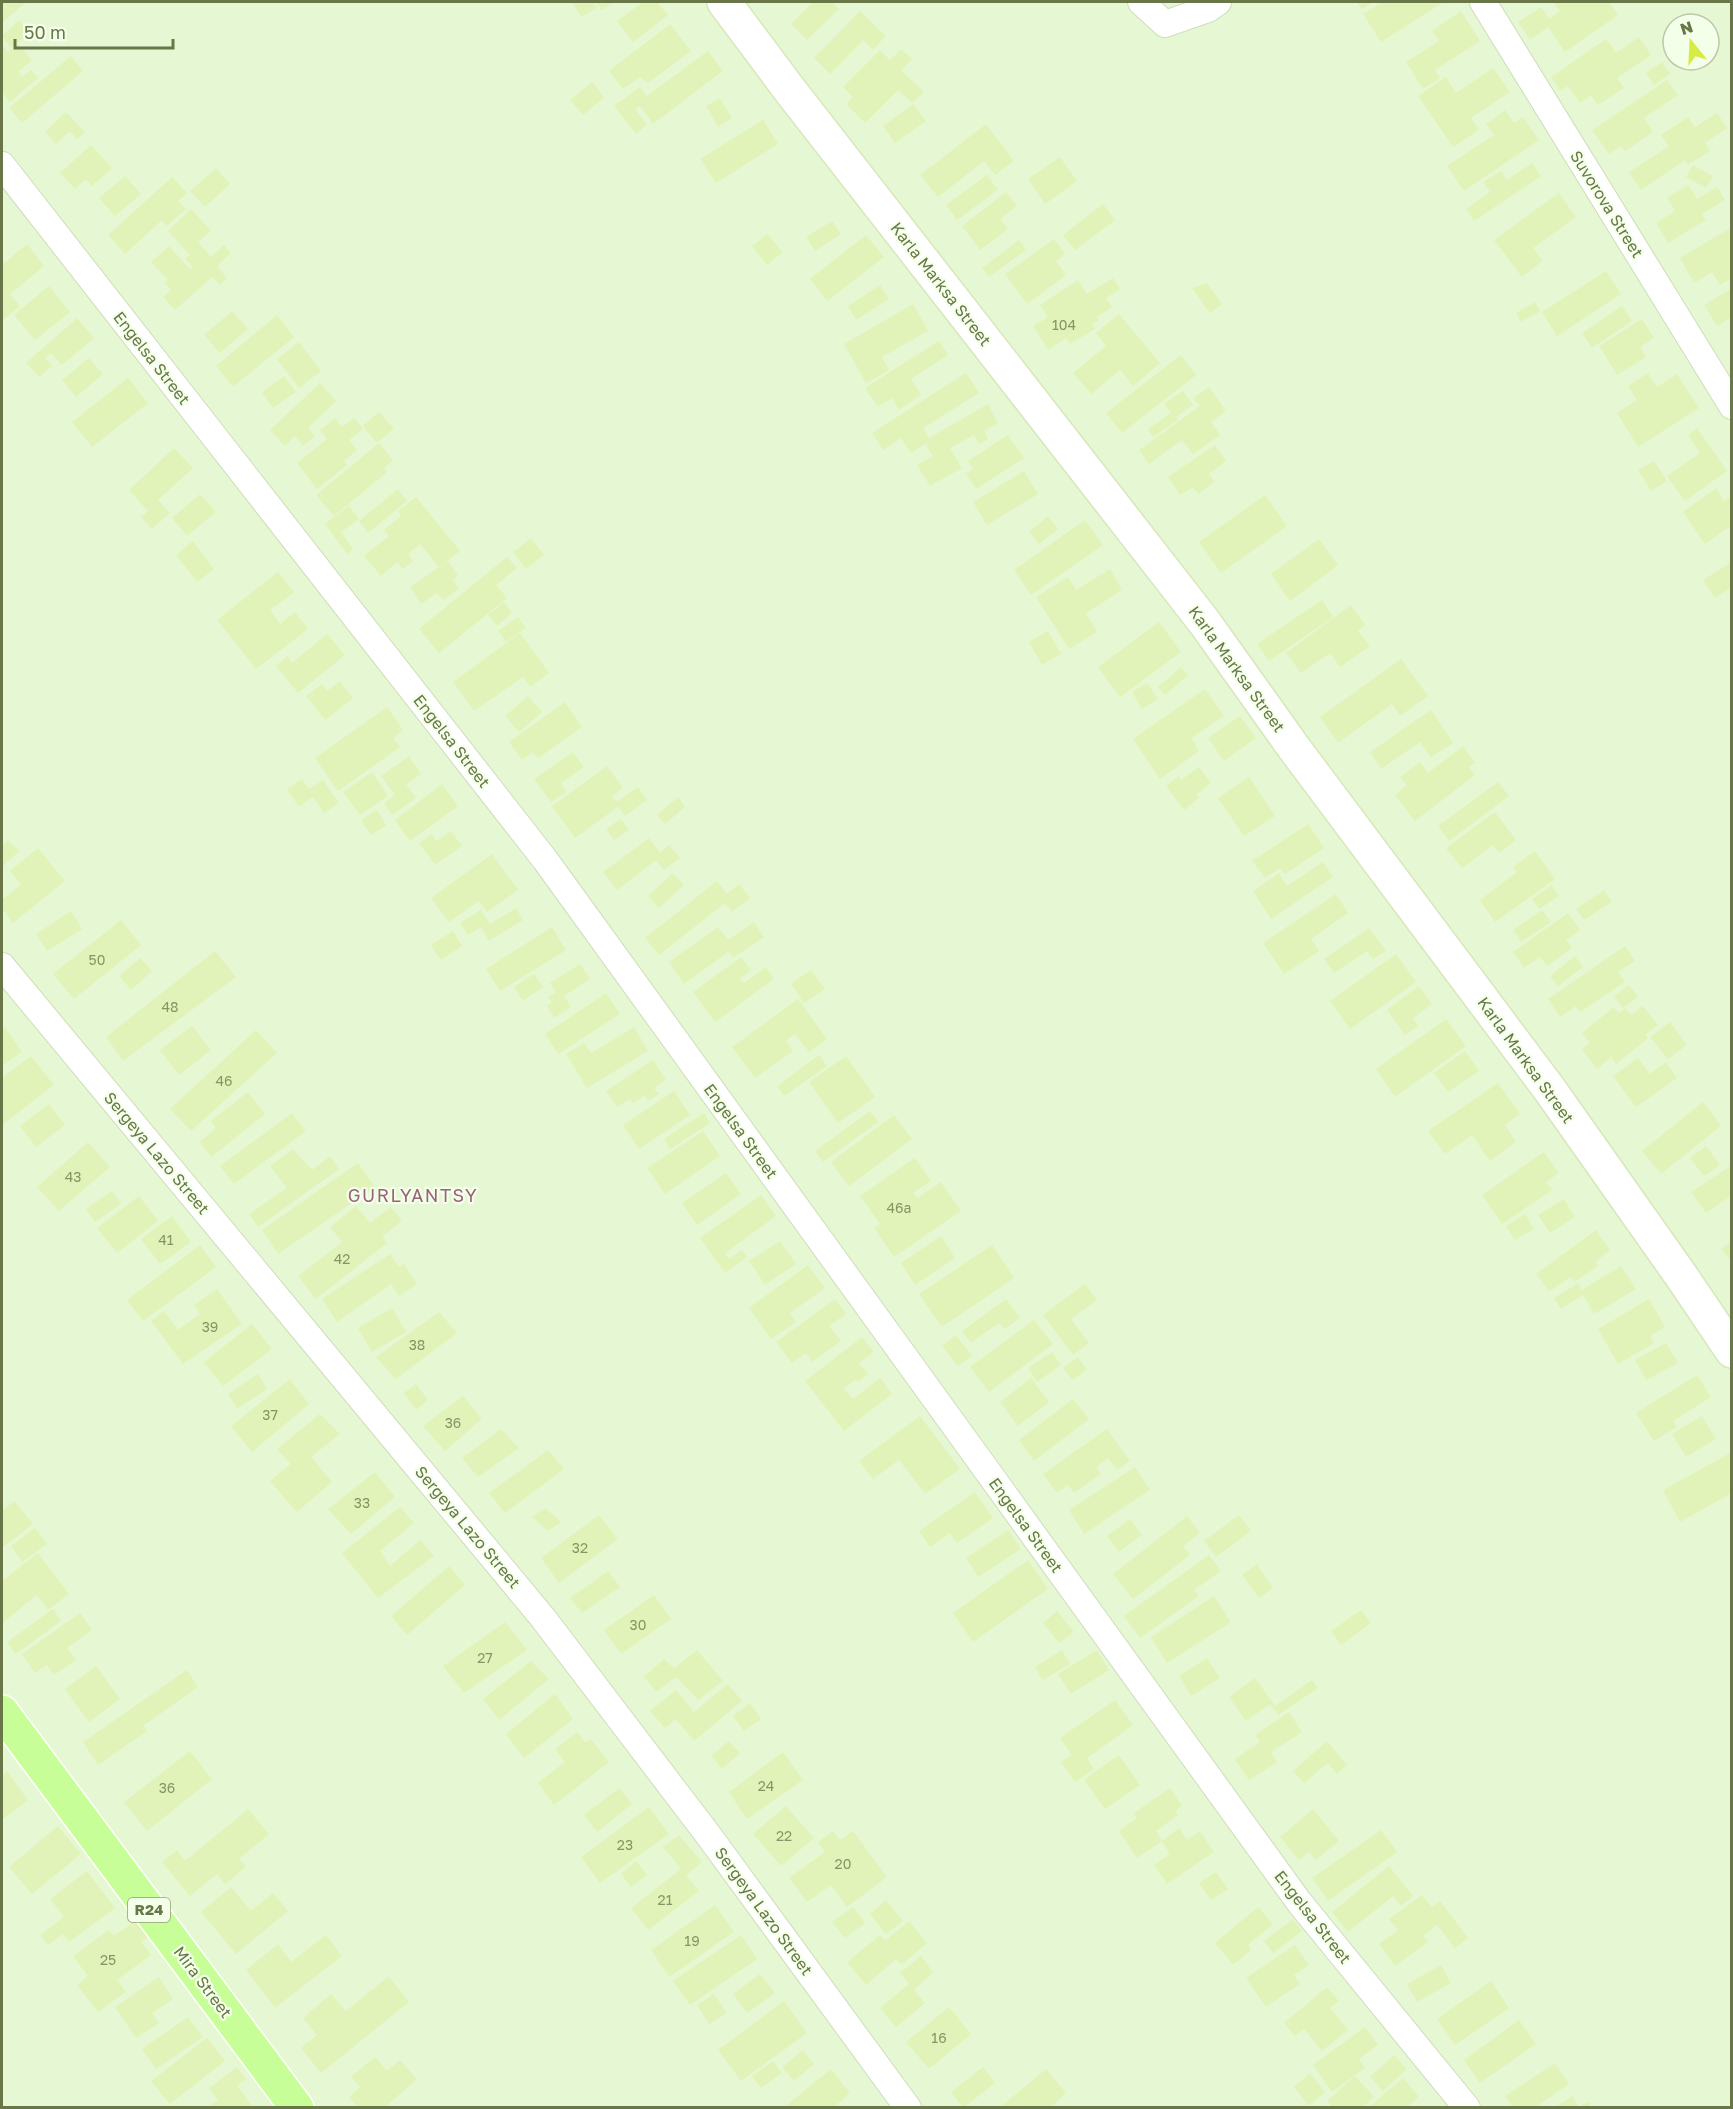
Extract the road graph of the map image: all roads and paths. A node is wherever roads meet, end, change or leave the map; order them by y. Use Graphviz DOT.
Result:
graph roads {
  1 [pos="724,2"];
  2 [pos="1142,2"];
  3 [pos="1218,2"];
  4 [pos="1483,2"];
  5 [pos="2,165"];
  6 [pos="1731,406"];
  7 [pos="2,966"];
  8 [pos="1731,1351"];
  9 [pos="2,1712"];
  10 [pos="297,2108"];
  11 [pos="908,2108"];
  12 [pos="1467,2108"];
  1 -- 8 [label="street, Karla Marksa Street"];
  2 -- 3 [label="street"];
  4 -- 6 [label="street, Suvorova Street"];
  5 -- 12 [label="street, Engelsa Street"];
  7 -- 11 [label="street, Sergeya Lazo Street"];
  9 -- 10 [label="main road, Mira Street / R24"];
}
